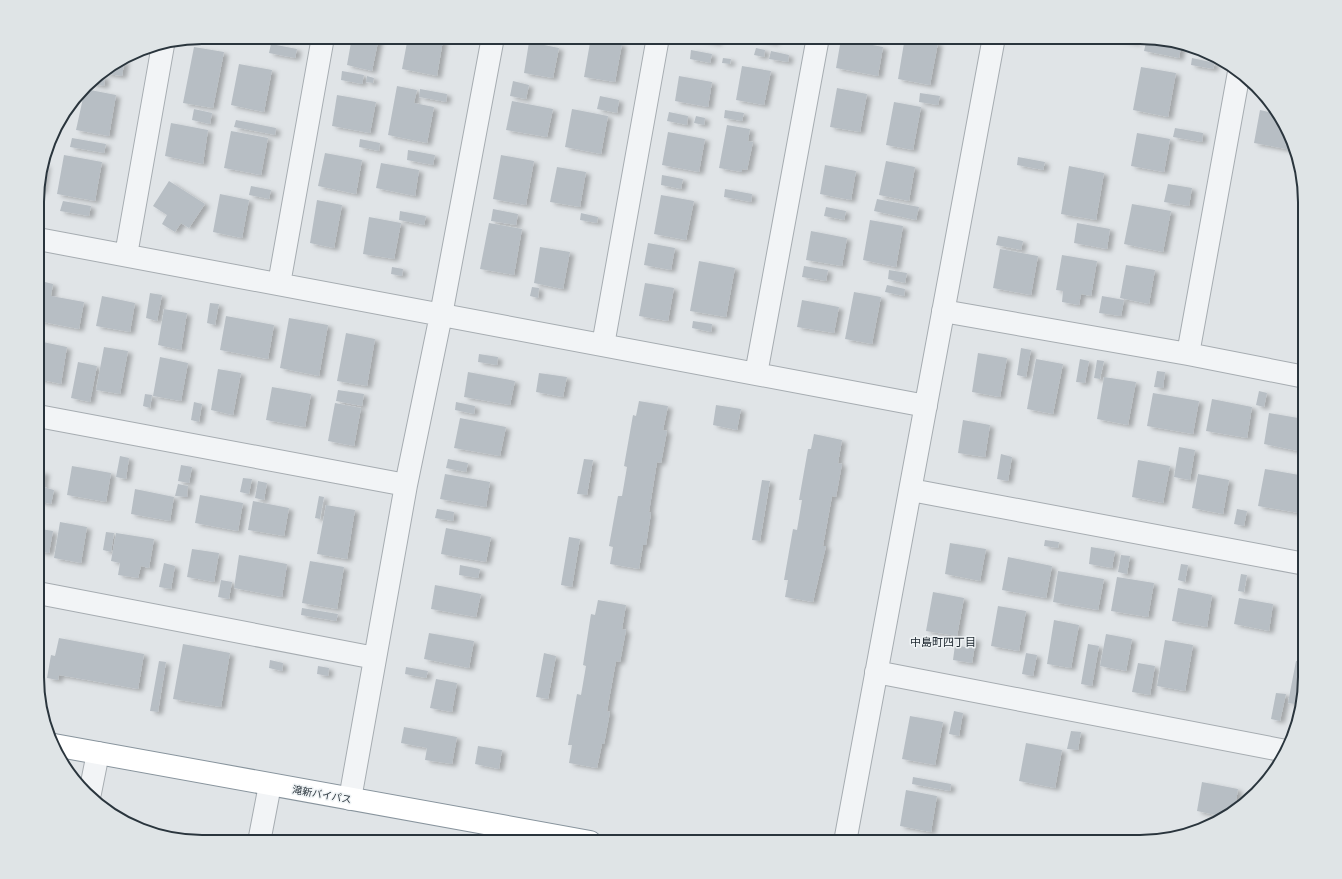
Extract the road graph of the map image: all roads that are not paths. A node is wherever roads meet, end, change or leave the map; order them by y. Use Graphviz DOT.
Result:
graph roads {
  1 [pos="322,44"];
  2 [pos="491,44"];
  3 [pos="657,44"];
  4 [pos="817,44"];
  5 [pos="993,44"];
  6 [pos="162,49"];
  7 [pos="1238,78"];
  8 [pos="44,240"];
  9 [pos="126,255"];
  10 [pos="279,284"];
  11 [pos="943,311"];
  12 [pos="441,315"];
  13 [pos="603,345"];
  14 [pos="1188,354"];
  15 [pos="756,374"];
  16 [pos="1298,376"];
  17 [pos="926,406"];
  18 [pos="44,417"];
  19 [pos="406,485"];
  20 [pos="911,490"];
  21 [pos="1298,563"];
  22 [pos="44,594"];
  23 [pos="375,658"];
  24 [pos="876,672"];
  25 [pos="60,746"];
  26 [pos="1280,750"];
  27 [pos="98,754"];
  28 [pos="270,785"];
  29 [pos="91,790"];
  30 [pos="350,800"];
  31 [pos="260,835"];
  32 [pos="550,835"];
  33 [pos="846,835"];
  1 -- 10 [label="street"];
  2 -- 12 [label="street"];
  3 -- 13 [label="street"];
  4 -- 15 [label="street"];
  5 -- 11 [label="street"];
  6 -- 9 [label="street"];
  7 -- 14 [label="street"];
  8 -- 9 [label="street"];
  9 -- 10 [label="street"];
  10 -- 12 [label="street"];
  11 -- 14 [label="street"];
  11 -- 17 [label="street"];
  12 -- 13 [label="street"];
  12 -- 19 [label="street"];
  13 -- 15 [label="street"];
  14 -- 16 [label="street"];
  15 -- 17 [label="street"];
  17 -- 20 [label="street"];
  18 -- 19 [label="street"];
  19 -- 23 [label="street"];
  20 -- 21 [label="street"];
  20 -- 24 [label="street"];
  22 -- 23 [label="street"];
  23 -- 30 [label="street"];
  24 -- 26 [label="street"];
  24 -- 33 [label="street"];
  25 -- 27 [label="highway, 滝新バイパス"];
  27 -- 28 [label="highway, 滝新バイパス"];
  27 -- 29 [label="street"];
  28 -- 30 [label="highway, 滝新バイパス"];
  28 -- 31 [label="street"];
  30 -- 32 [label="highway, 滝新バイパス"];
}
